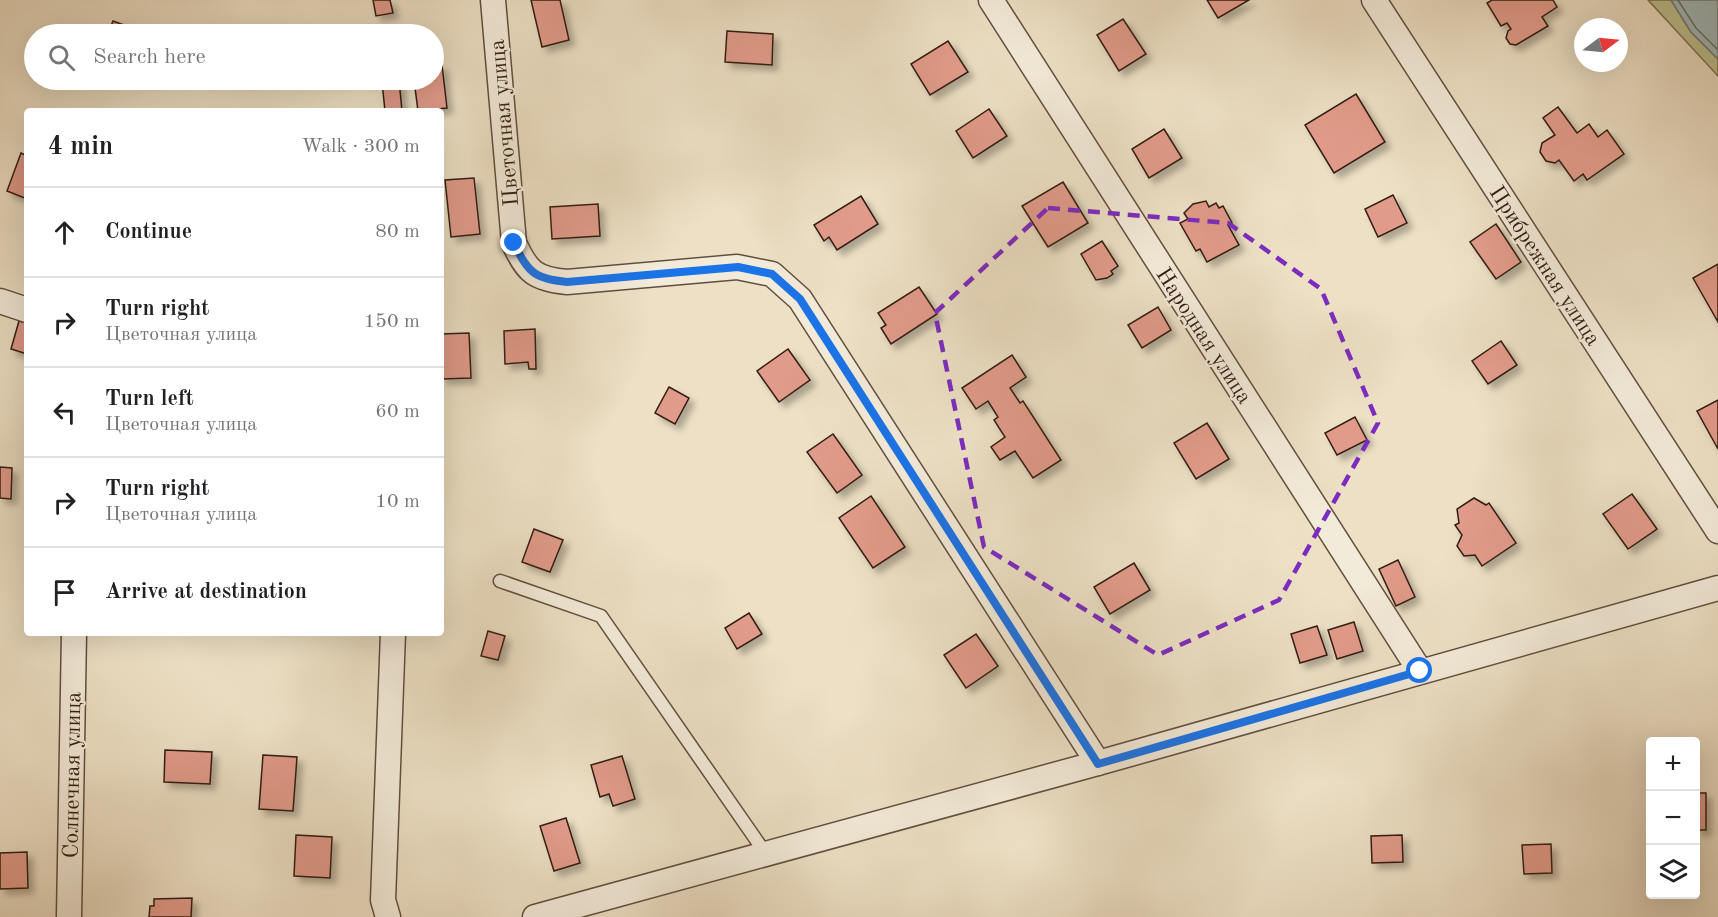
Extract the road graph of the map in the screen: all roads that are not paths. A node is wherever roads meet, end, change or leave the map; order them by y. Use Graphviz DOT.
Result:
graph roads {
  1 [pos="492,0"];
  2 [pos="991,0"];
  3 [pos="1374,0"];
  4 [pos="0,301"];
  5 [pos="24,309"];
  6 [pos="1718,531"];
  7 [pos="500,581"];
  8 [pos="1718,588"];
  9 [pos="74,636"];
  10 [pos="393,636"];
  11 [pos="1420,671"];
  12 [pos="1098,764"];
  13 [pos="766,854"];
  14 [pos="69,917"];
  15 [pos="388,917"];
  16 [pos="535,917"];
  1 -- 12 [label="street, Цветочная улица"];
  2 -- 11 [label="street, Народная улица"];
  3 -- 6 [label="street, Прибрежная улица"];
  4 -- 5 [label="street"];
  7 -- 13 [label="lane"];
  8 -- 11 [label="street"];
  9 -- 14 [label="street, Солнечная улица"];
  10 -- 15 [label="street"];
  11 -- 12 [label="street"];
  12 -- 13 [label="street"];
  13 -- 16 [label="street"];
}
